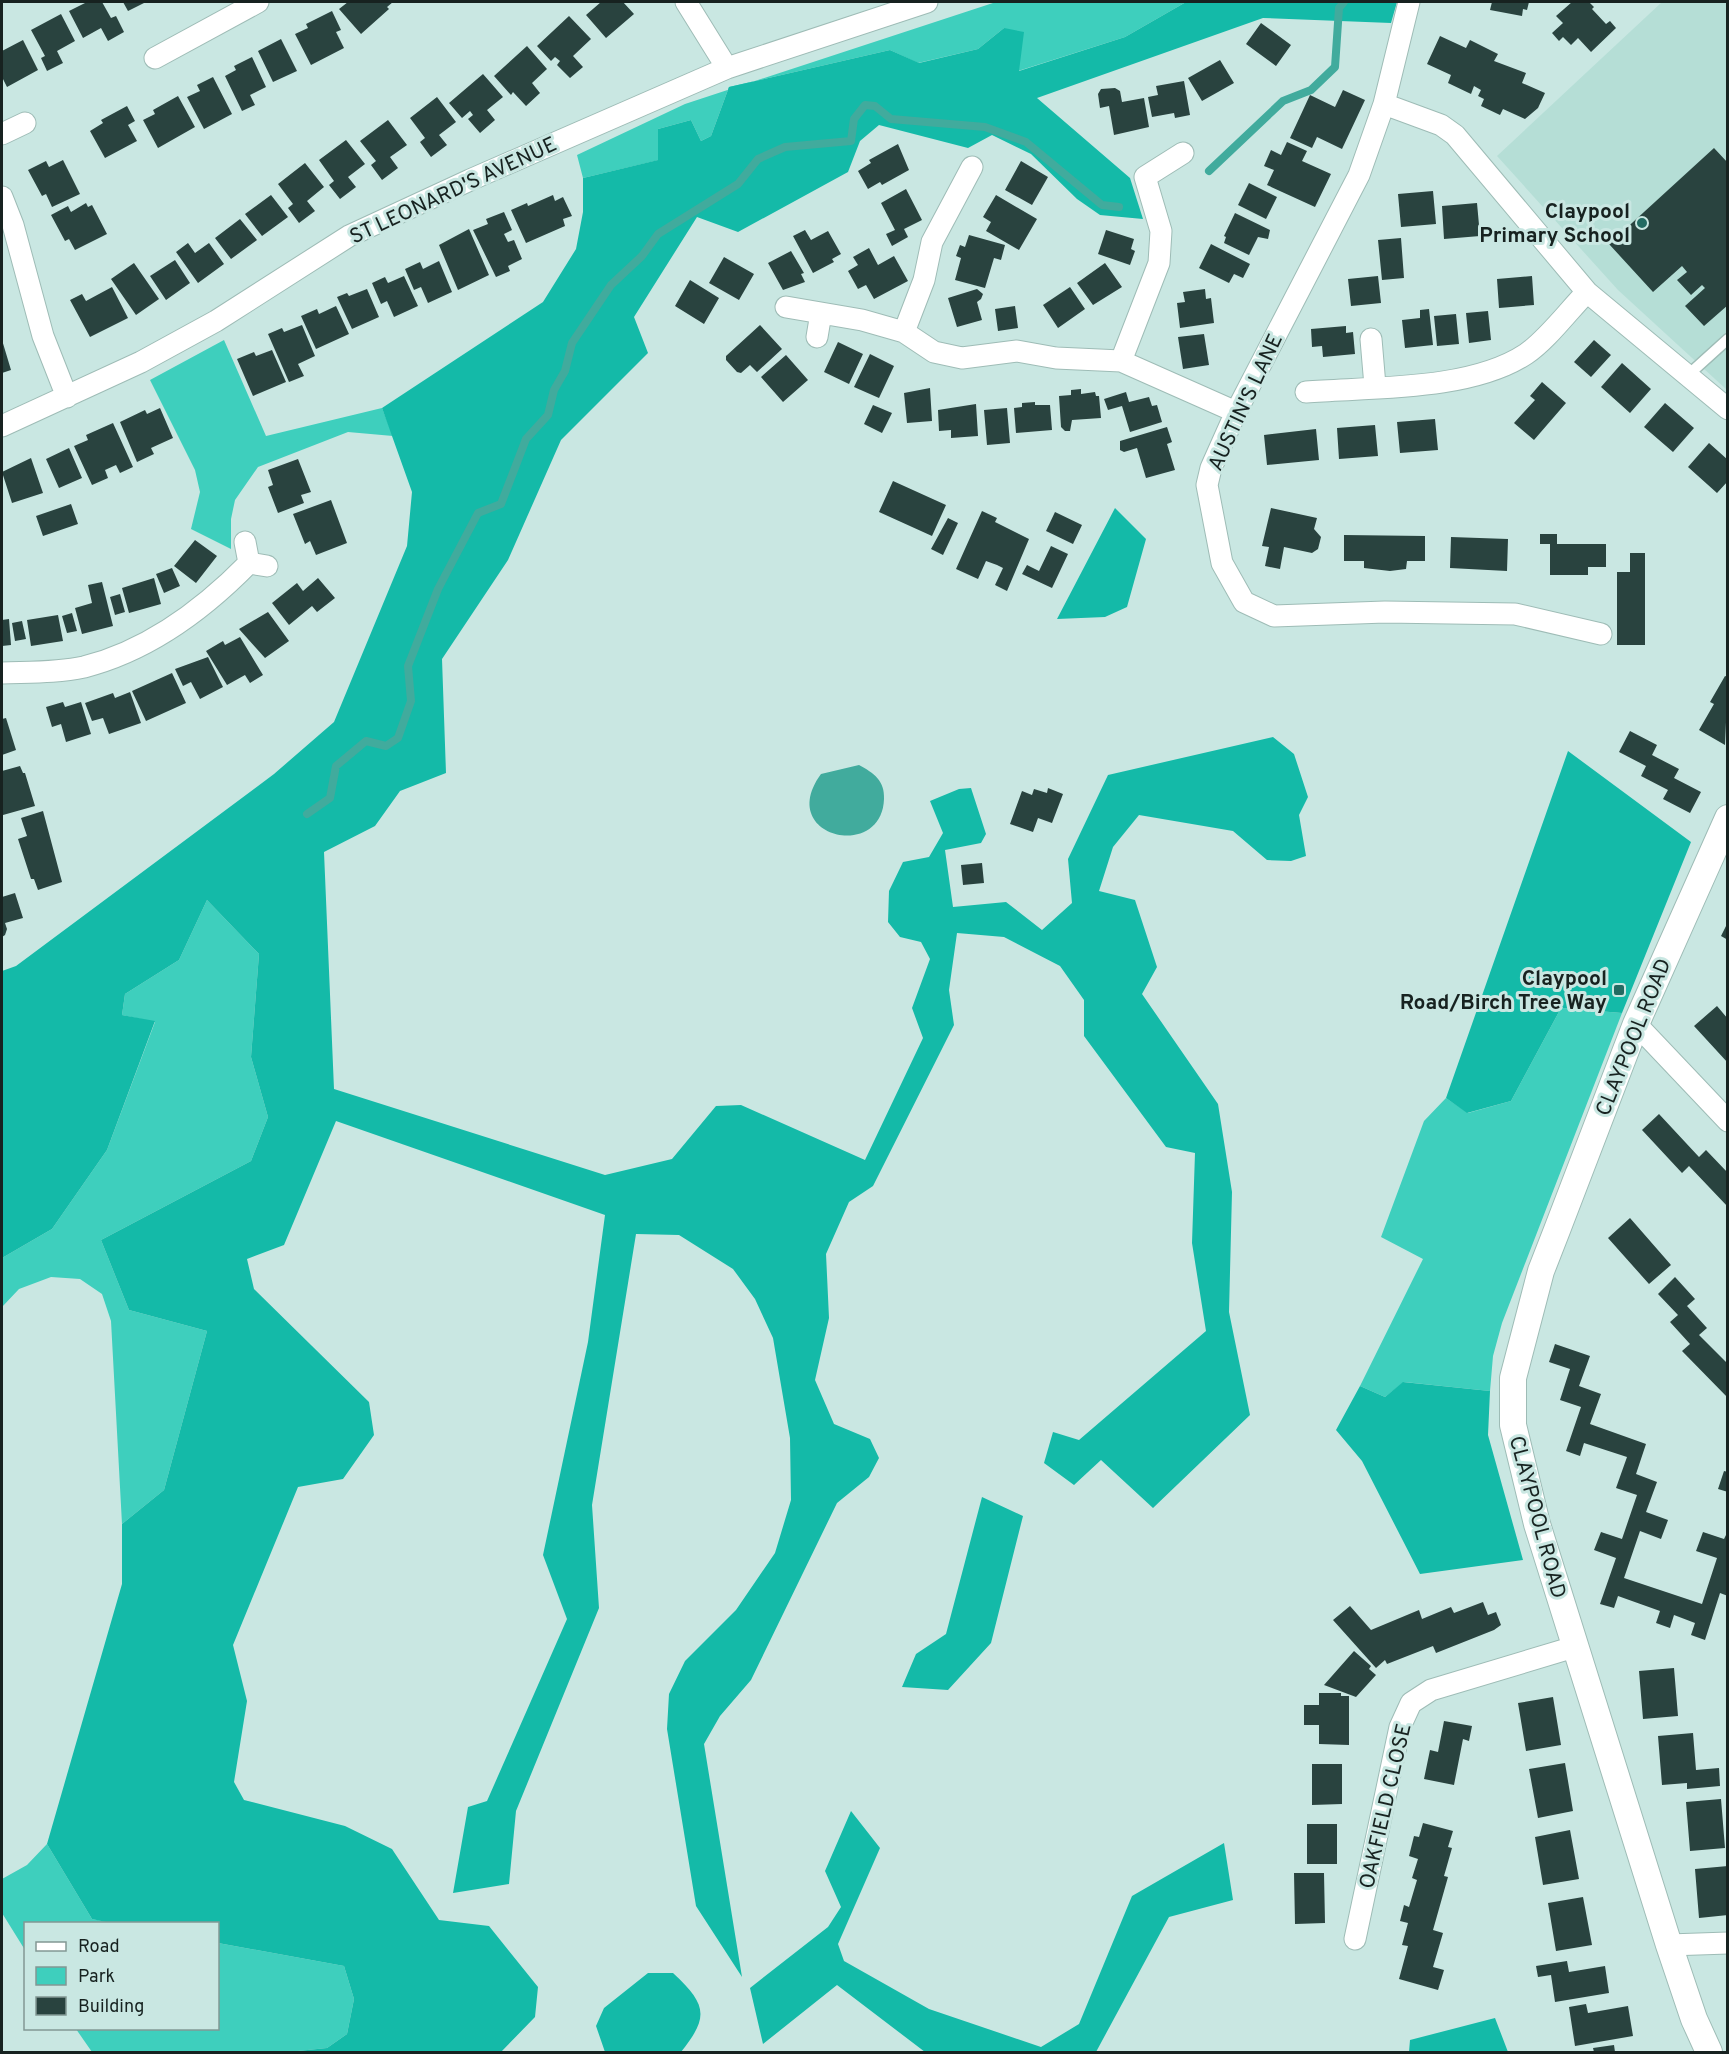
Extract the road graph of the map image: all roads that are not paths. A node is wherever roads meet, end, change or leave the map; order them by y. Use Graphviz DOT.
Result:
graph roads {
  1 [pos="258,2"];
  2 [pos="686,2"];
  3 [pos="927,2"];
  4 [pos="1409,2"];
  5 [pos="155,58"];
  6 [pos="727,68"];
  7 [pos="1384,104"];
  8 [pos="25,123"];
  9 [pos="2,134"];
  10 [pos="1184,153"];
  11 [pos="972,166"];
  12 [pos="2,197"];
  13 [pos="1587,292"];
  14 [pos="786,308"];
  15 [pos="821,313"];
  16 [pos="904,332"];
  17 [pos="817,337"];
  18 [pos="1371,339"];
  19 [pos="1728,339"];
  20 [pos="1121,361"];
  21 [pos="1687,375"];
  22 [pos="1375,386"];
  23 [pos="1306,392"];
  24 [pos="68,397"];
  25 [pos="1728,409"];
  26 [pos="1236,412"];
  27 [pos="2,426"];
  28 [pos="245,542"];
  29 [pos="1601,634"];
  30 [pos="2,673"];
  31 [pos="1728,818"];
  32 [pos="1719,853"];
  33 [pos="1636,1024"];
  34 [pos="1728,1121"];
  35 [pos="1574,1647"];
  36 [pos="1354,1939"];
  37 [pos="1728,1943"];
  38 [pos="1669,1945"];
  39 [pos="1709,2052"];
  1 -- 5 [label="street"];
  2 -- 6 [label="street"];
  3 -- 6 [label="street, ST LEONARD'S AVENUE"];
  4 -- 7 [label="street, AUSTIN'S LANE"];
  6 -- 24 [label="street, ST LEONARD'S AVENUE"];
  7 -- 13 [label="street"];
  7 -- 26 [label="street, AUSTIN'S LANE"];
  8 -- 9 [label="street"];
  10 -- 20 [label="street"];
  11 -- 16 [label="street"];
  12 -- 24 [label="street"];
  13 -- 21 [label="street"];
  13 -- 22 [label="street"];
  14 -- 15 [label="street"];
  15 -- 16 [label="street"];
  15 -- 17 [label="street"];
  16 -- 20 [label="street"];
  18 -- 22 [label="street"];
  19 -- 21 [label="lane"];
  20 -- 26 [label="street"];
  21 -- 25 [label="street"];
  22 -- 23 [label="street"];
  24 -- 27 [label="street, ST LEONARD'S AVENUE"];
  26 -- 29 [label="street, AUSTIN'S LANE"];
  28 -- 30 [label="street"];
  31 -- 32 [label="street, CLAYPOOL ROAD"];
  32 -- 33 [label="street, CLAYPOOL ROAD"];
  33 -- 34 [label="street"];
  33 -- 35 [label="street, CLAYPOOL ROAD"];
  35 -- 36 [label="street, OAKFIELD CLOSE"];
  35 -- 38 [label="street, CLAYPOOL ROAD"];
  37 -- 38 [label="street"];
  38 -- 39 [label="street, CLAYPOOL ROAD"];
}
